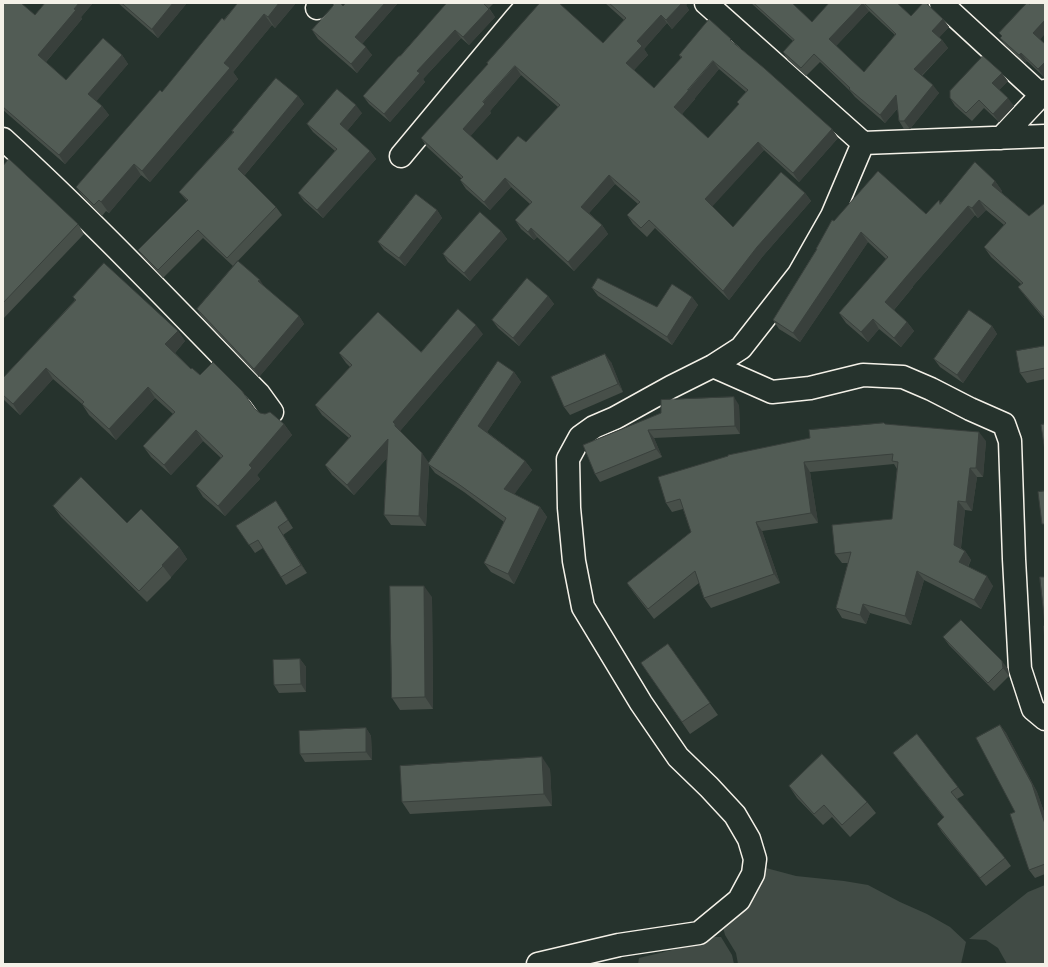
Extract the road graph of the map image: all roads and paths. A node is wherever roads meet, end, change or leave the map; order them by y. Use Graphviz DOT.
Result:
graph roads {
  1 [pos="530,3"];
  2 [pos="706,3"];
  3 [pos="941,3"];
  4 [pos="1043,93"];
  5 [pos="1001,138"];
  6 [pos="3,139"];
  7 [pos="1045,142"];
  8 [pos="863,143"];
  9 [pos="400,156"];
  10 [pos="713,366"];
  11 [pos="272,412"];
  12 [pos="1045,719"];
  13 [pos="538,964"];
  1 -- 9 [label="street"];
  2 -- 8 [label="street"];
  3 -- 4 [label="street"];
  4 -- 5 [label="street"];
  5 -- 7 [label="street"];
  5 -- 8 [label="street"];
  6 -- 11 [label="street"];
  8 -- 10 [label="street"];
  10 -- 12 [label="street"];
  10 -- 13 [label="street"];
}
